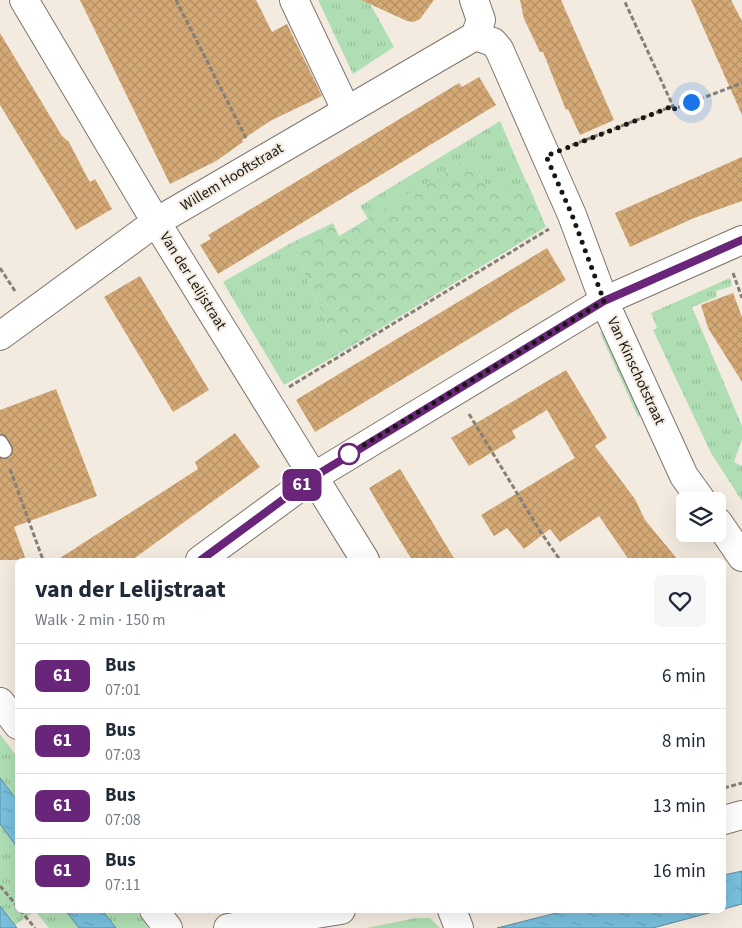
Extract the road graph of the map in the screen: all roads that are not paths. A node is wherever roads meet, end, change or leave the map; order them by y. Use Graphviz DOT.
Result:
graph roads {
  1 [pos="24,0"];
  2 [pos="294,0"];
  3 [pos="474,0"];
  4 [pos="475,36"];
  5 [pos="346,110"];
  6 [pos="156,222"];
  7 [pos="742,240"];
  8 [pos="604,301"];
  9 [pos="0,336"];
  10 [pos="315,476"];
  11 [pos="696,492"];
  12 [pos="726,534"];
  13 [pos="742,557"];
  14 [pos="203,558"];
  15 [pos="364,558"];
  16 [pos="15,692"];
  17 [pos="0,702"];
  18 [pos="15,722"];
  19 [pos="742,815"];
  20 [pos="726,819"];
  21 [pos="156,913"];
  22 [pos="322,913"];
  23 [pos="453,913"];
  24 [pos="168,928"];
  25 [pos="228,928"];
  26 [pos="459,928"];
  1 -- 6 [label="street, Van der Lelijstraat"];
  2 -- 5 [label="street"];
  3 -- 4 [label="street"];
  4 -- 5 [label="street, Willem Hooftstraat"];
  4 -- 8 [label="street, Van Kinschotstraat"];
  5 -- 6 [label="street, Willem Hooftstraat"];
  6 -- 9 [label="street, Willem Hooftstraat"];
  6 -- 10 [label="street, Van der Lelijstraat"];
  7 -- 8 [label="street"];
  8 -- 10 [label="street"];
  8 -- 11 [label="street, Van Kinschotstraat"];
  10 -- 14 [label="street"];
  10 -- 15 [label="street, Van der Lelijstraat"];
  12 -- 13 [label="street"];
  16 -- 17 [label="street"];
  17 -- 18 [label="street"];
  19 -- 20 [label="street"];
  21 -- 24 [label="street"];
  22 -- 25 [label="street"];
  23 -- 26 [label="street"];
}
